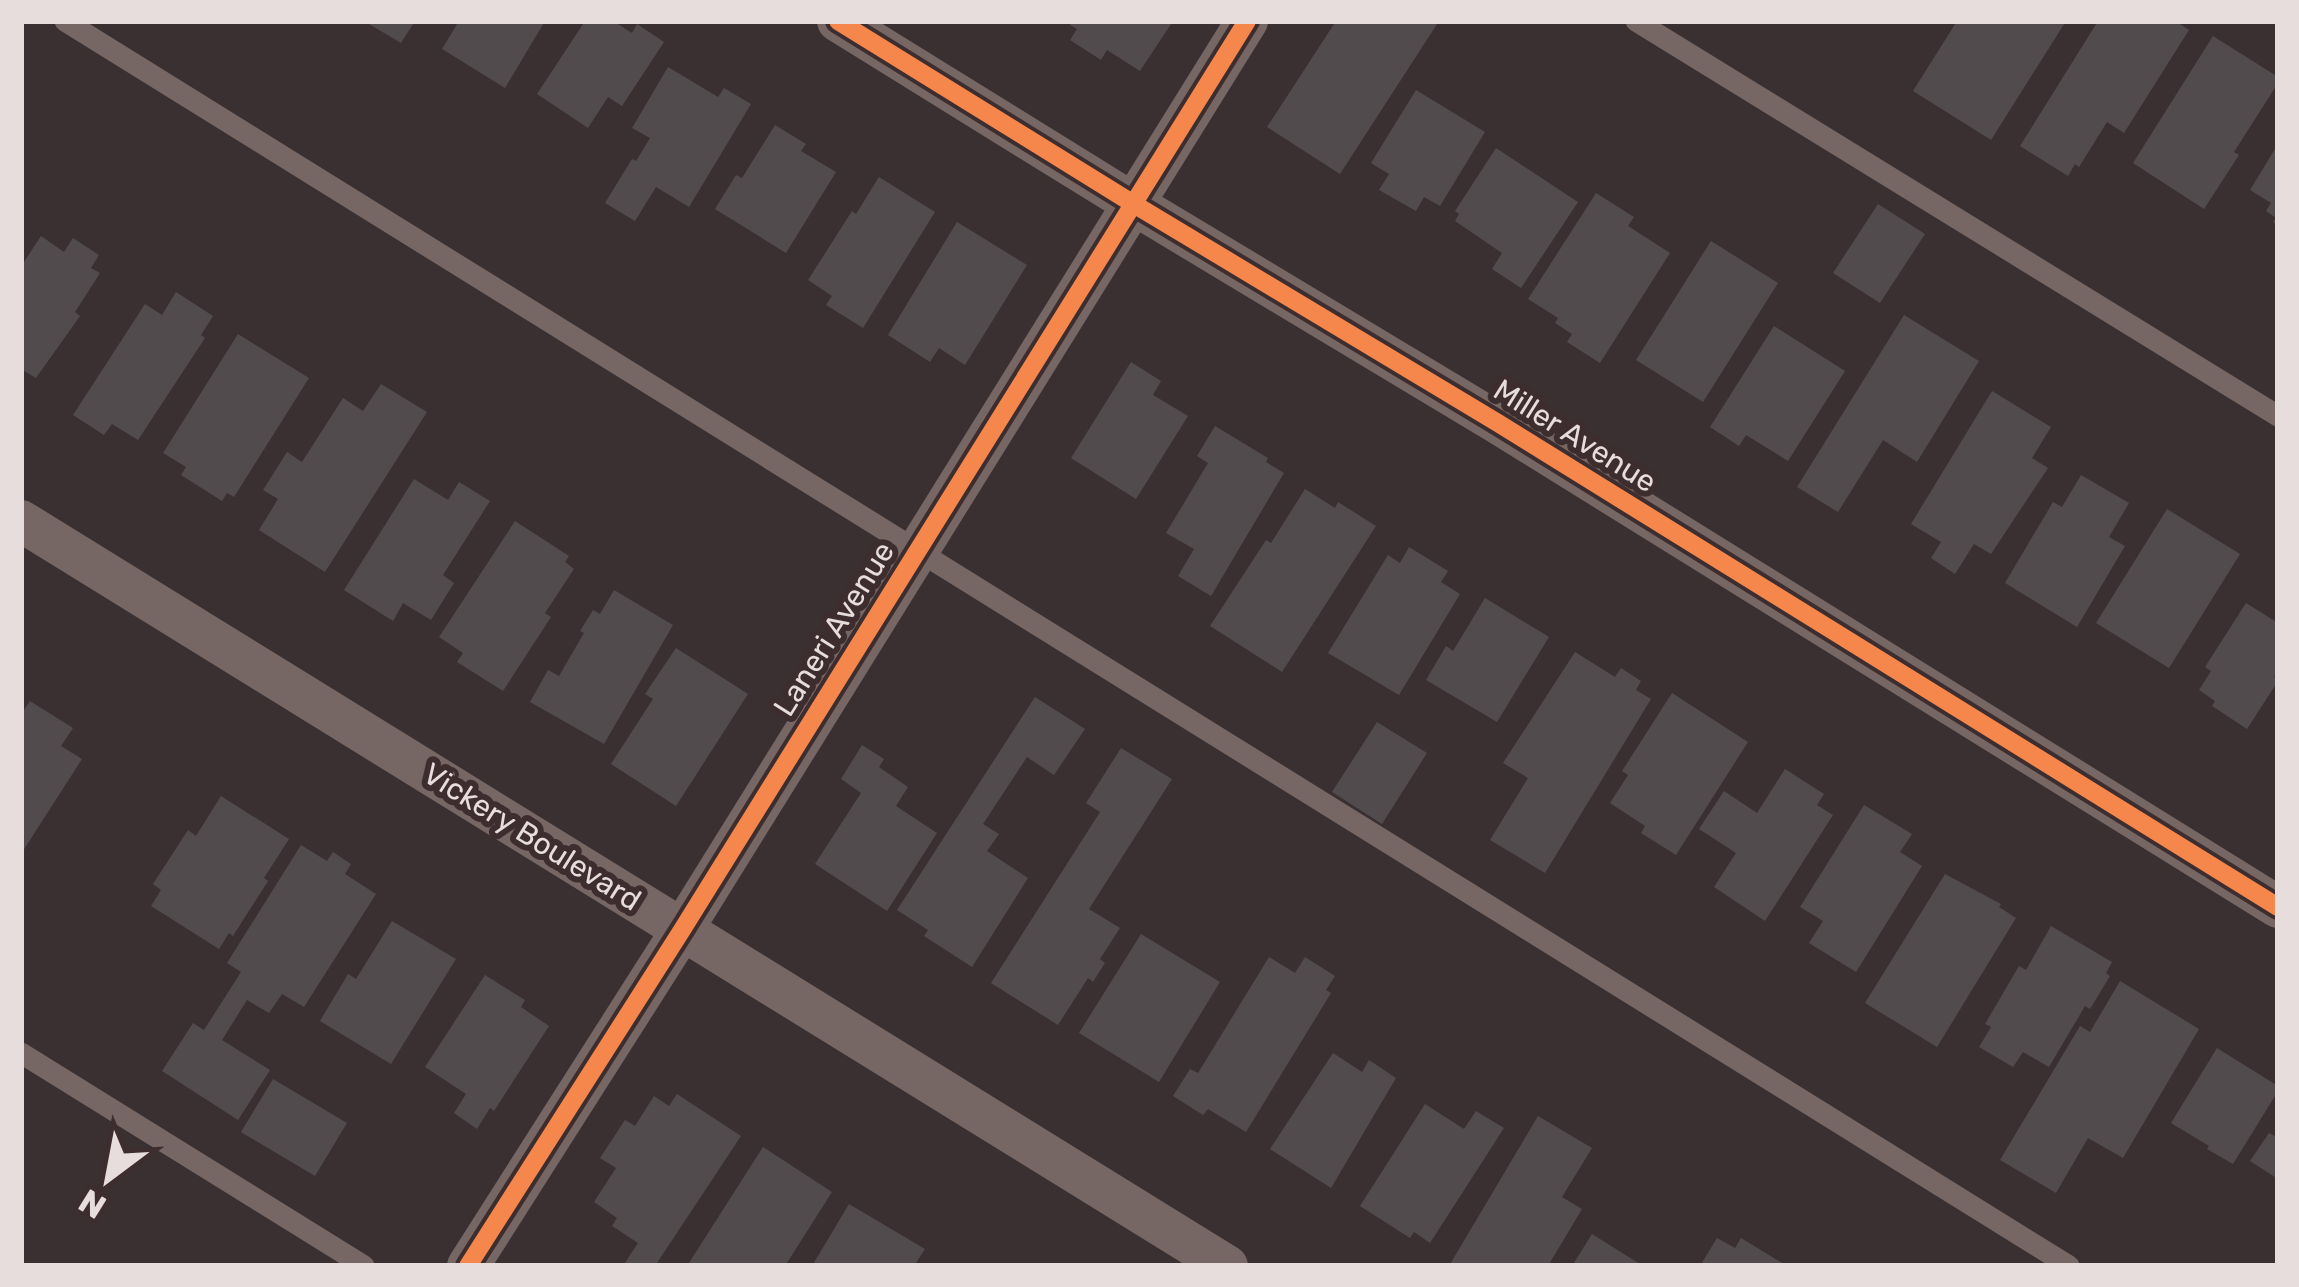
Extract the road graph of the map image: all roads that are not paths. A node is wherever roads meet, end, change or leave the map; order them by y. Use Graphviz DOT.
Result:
graph roads {
  1 [pos="64,21"];
  2 [pos="838,21"];
  3 [pos="1247,21"];
  4 [pos="1636,21"];
  5 [pos="1132,203"];
  6 [pos="2278,416"];
  7 [pos="21,521"];
  8 [pos="919,550"];
  9 [pos="2278,907"];
  10 [pos="682,931"];
  11 [pos="21,1053"];
  12 [pos="364,1266"];
  13 [pos="468,1266"];
  14 [pos="1227,1266"];
  15 [pos="2069,1266"];
  1 -- 8 [label="lane"];
  2 -- 5 [label="street, Miller Avenue"];
  3 -- 5 [label="street, Laneri Avenue"];
  4 -- 6 [label="lane"];
  5 -- 8 [label="street, Laneri Avenue"];
  5 -- 9 [label="street, Miller Avenue"];
  7 -- 10 [label="street, Vickery Boulevard"];
  8 -- 10 [label="street, Laneri Avenue"];
  8 -- 15 [label="lane"];
  10 -- 13 [label="street, Laneri Avenue"];
  10 -- 14 [label="street, Vickery Boulevard"];
  11 -- 12 [label="lane"];
}
